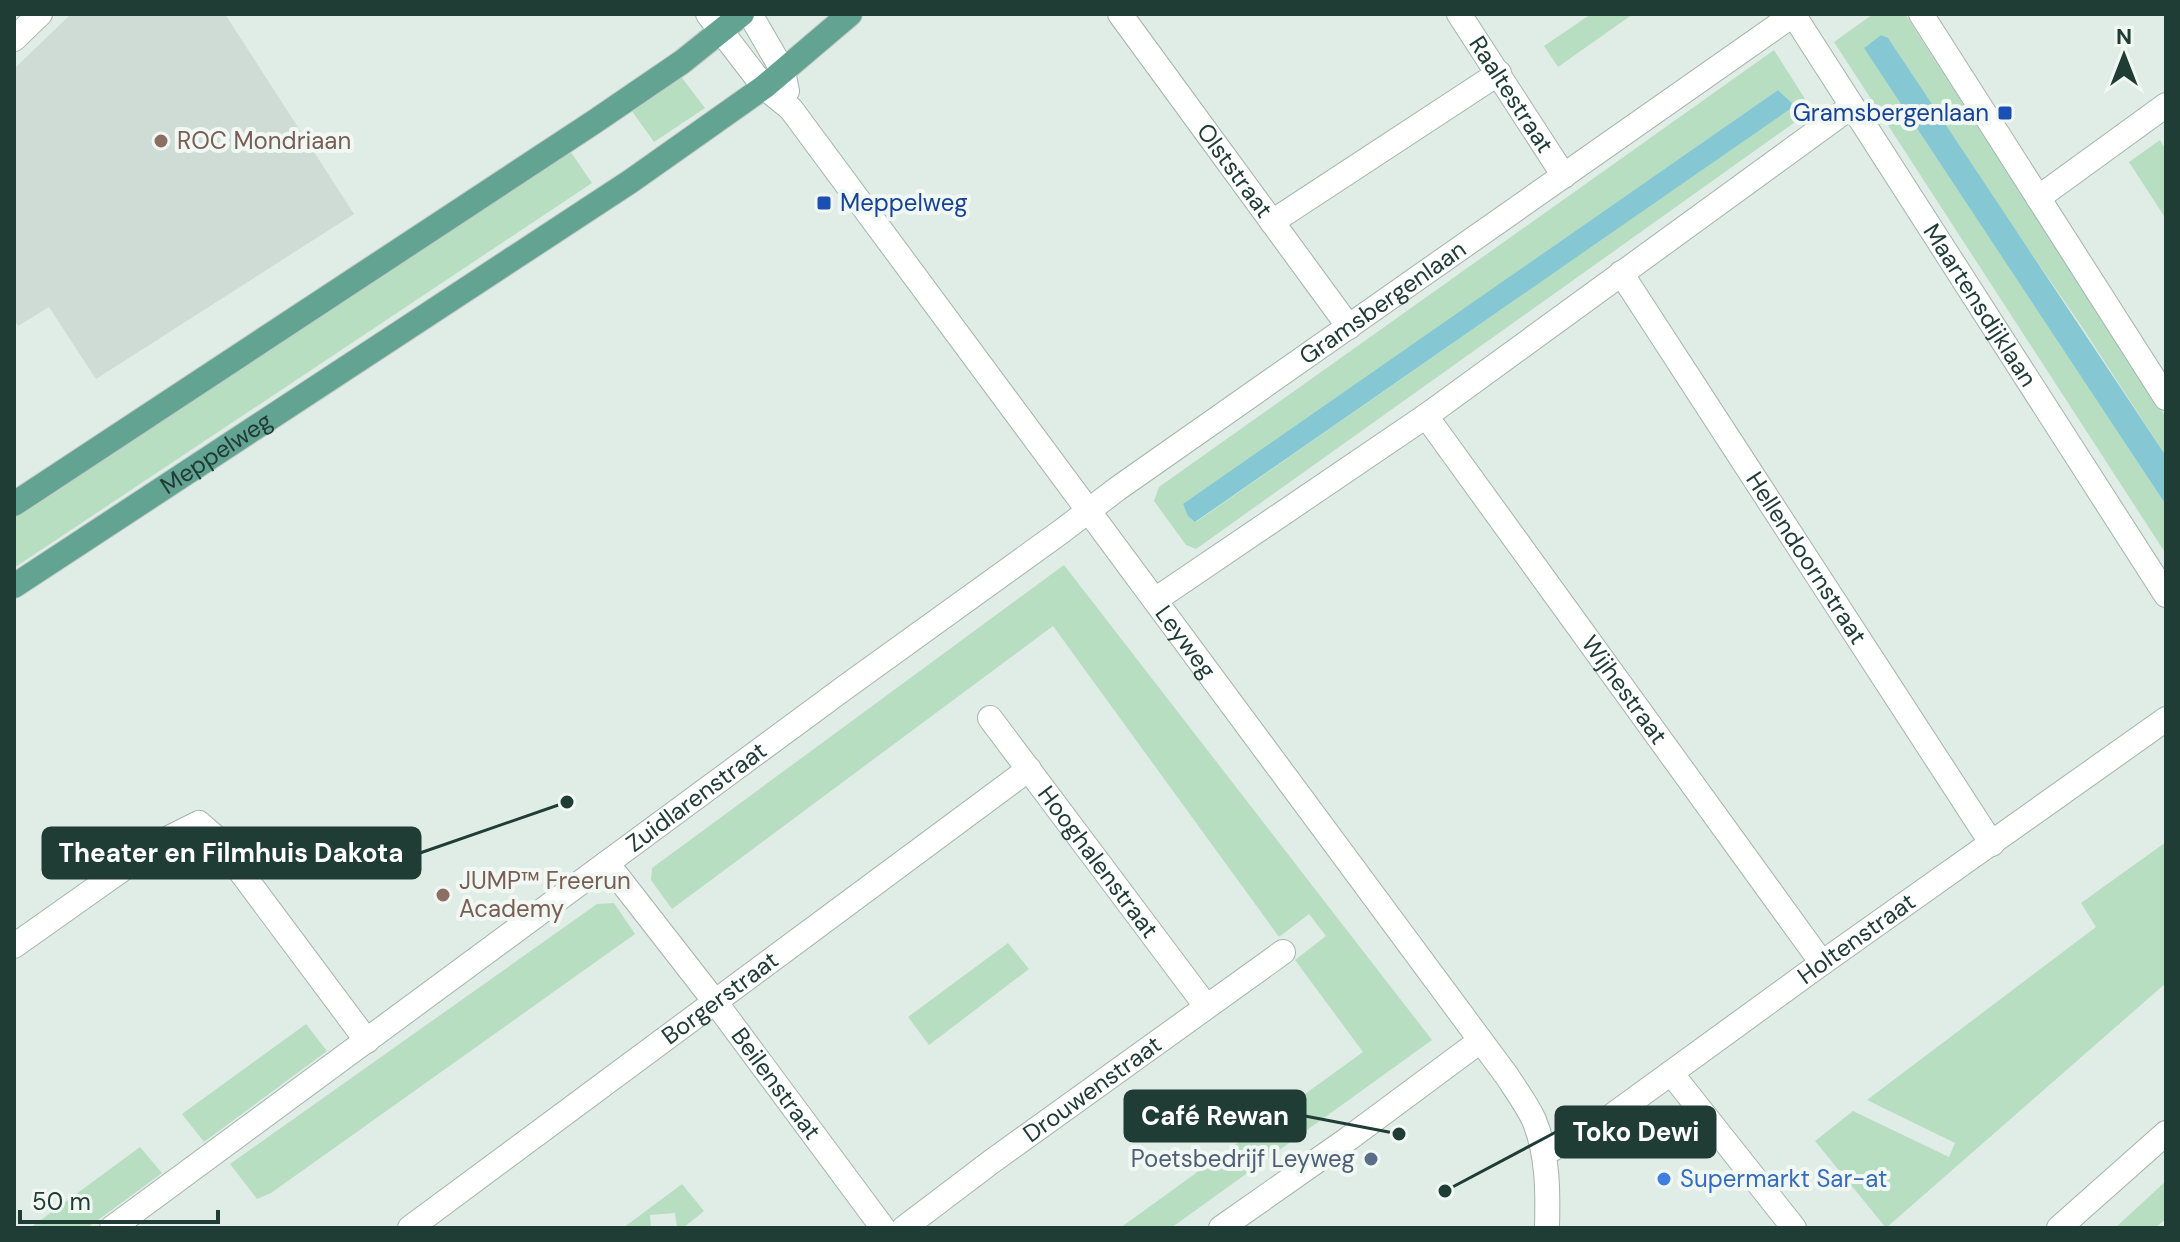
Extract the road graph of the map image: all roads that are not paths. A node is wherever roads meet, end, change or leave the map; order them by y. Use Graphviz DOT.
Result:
graph roads {
  1 [pos="40,14"];
  2 [pos="742,14"];
  3 [pos="750,14"];
  4 [pos="850,14"];
  5 [pos="1120,14"];
  6 [pos="1459,14"];
  7 [pos="1794,14"];
  8 [pos="1921,14"];
  9 [pos="714,23"];
  10 [pos="14,39"];
  11 [pos="783,71"];
  12 [pos="1499,73"];
  13 [pos="764,87"];
  14 [pos="2166,105"];
  15 [pos="1852,106"];
  16 [pos="791,109"];
  17 [pos="1564,176"];
  18 [pos="2038,198"];
  19 [pos="1272,222"];
  20 [pos="1621,273"];
  21 [pos="1349,327"];
  22 [pos="2166,398"];
  23 [pos="1426,416"];
  24 [pos="14,504"];
  25 [pos="1089,510"];
  26 [pos="14,586"];
  27 [pos="2166,595"];
  28 [pos="1155,600"];
  29 [pos="990,718"];
  30 [pos="2166,719"];
  31 [pos="1029,769"];
  32 [pos="1992,844"];
  33 [pos="607,863"];
  34 [pos="14,946"];
  35 [pos="1283,952"];
  36 [pos="1822,963"];
  37 [pos="716,1003"];
  38 [pos="1206,1006"];
  39 [pos="367,1041"];
  40 [pos="1480,1041"];
  41 [pos="1671,1073"];
  42 [pos="2166,1133"];
  43 [pos="1544,1154"];
  44 [pos="1548,1191"];
  45 [pos="426,1224"];
  46 [pos="112,1228"];
  47 [pos="883,1228"];
  48 [pos="904,1228"];
  49 [pos="1221,1228"];
  50 [pos="1547,1228"];
  51 [pos="1557,1228"];
  52 [pos="1794,1228"];
  53 [pos="2059,1228"];
  1 -- 10 [label="street"];
  2 -- 9 [label="main road"];
  3 -- 11 [label="street, Leyweg"];
  4 -- 11 [label="main road, Meppelweg"];
  5 -- 19 [label="street, Olststraat"];
  6 -- 12 [label="street, Raaltestraat"];
  7 -- 15 [label="street, Maartensdijklaan"];
  7 -- 17 [label="street, Gramsbergenlaan"];
  8 -- 18 [label="street"];
  9 -- 13 [label="street, Leyweg"];
  9 -- 24 [label="main road"];
  11 -- 13 [label="main road, Meppelweg"];
  11 -- 16 [label="street, Leyweg"];
  12 -- 17 [label="street, Raaltestraat"];
  12 -- 19 [label="street"];
  13 -- 16 [label="street, Leyweg"];
  13 -- 26 [label="main road, Meppelweg"];
  14 -- 18 [label="street"];
  15 -- 20 [label="street"];
  15 -- 27 [label="street, Maartensdijklaan"];
  16 -- 25 [label="street, Leyweg"];
  17 -- 21 [label="street, Gramsbergenlaan"];
  18 -- 22 [label="street"];
  19 -- 21 [label="street, Olststraat"];
  20 -- 23 [label="street"];
  20 -- 32 [label="street, Hellendoornstraat"];
  21 -- 25 [label="street, Gramsbergenlaan"];
  23 -- 28 [label="street"];
  23 -- 36 [label="street, Wijhestraat"];
  25 -- 28 [label="street, Leyweg"];
  25 -- 33 [label="street, Zuidlarenstraat"];
  28 -- 40 [label="street, Leyweg"];
  29 -- 31 [label="street, Hooghalenstraat"];
  30 -- 32 [label="street, Holtenstraat"];
  31 -- 37 [label="street, Borgerstraat"];
  31 -- 38 [label="street, Hooghalenstraat"];
  32 -- 36 [label="street, Holtenstraat"];
  33 -- 37 [label="street, Beilenstraat"];
  33 -- 39 [label="street, Zuidlarenstraat"];
  34 -- 39 [label="street"];
  35 -- 38 [label="street, Drouwenstraat"];
  36 -- 41 [label="street, Holtenstraat"];
  37 -- 45 [label="street, Borgerstraat"];
  37 -- 47 [label="street, Beilenstraat"];
  38 -- 48 [label="street, Drouwenstraat"];
  39 -- 46 [label="street, Zuidlarenstraat"];
  40 -- 43 [label="street, Leyweg"];
  40 -- 49 [label="street"];
  41 -- 43 [label="street, Holtenstraat"];
  41 -- 52 [label="street"];
  42 -- 53 [label="street"];
  43 -- 44 [label="street, Leyweg"];
  44 -- 50 [label="street, Leyweg"];
  44 -- 51 [label="street, Leyweg"];
}
